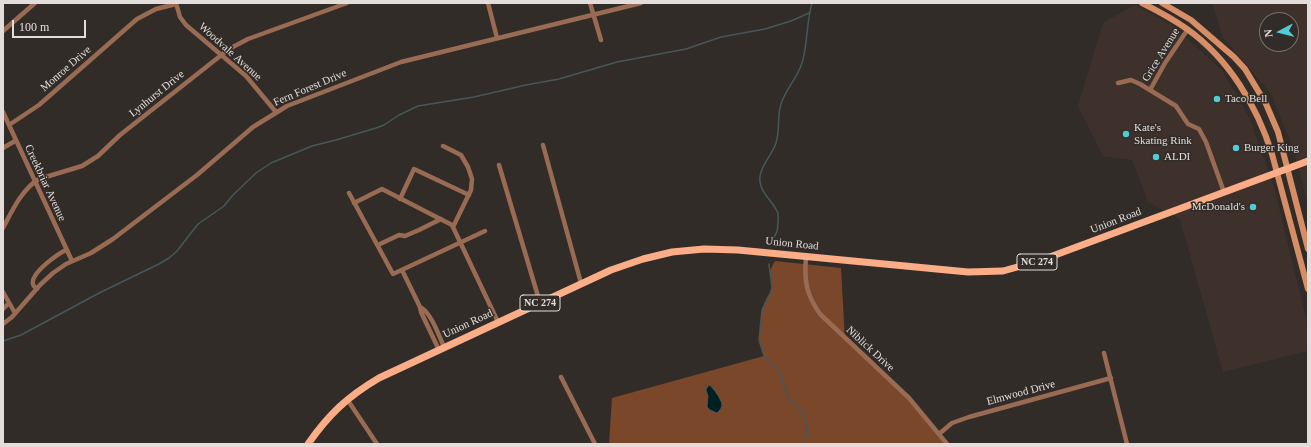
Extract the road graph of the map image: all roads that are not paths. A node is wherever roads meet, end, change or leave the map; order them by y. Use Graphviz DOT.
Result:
graph roads {
  1 [pos="35,3"];
  2 [pos="176,3"];
  3 [pos="347,3"];
  4 [pos="488,3"];
  5 [pos="590,3"];
  6 [pos="640,3"];
  7 [pos="1142,3"];
  8 [pos="1162,3"];
  9 [pos="594,14"];
  10 [pos="1188,29"];
  11 [pos="3,31"];
  12 [pos="497,38"];
  13 [pos="601,40"];
  14 [pos="220,54"];
  15 [pos="1118,83"];
  16 [pos="1150,90"];
  17 [pos="3,112"];
  18 [pos="276,112"];
  19 [pos="9,125"];
  20 [pos="16,141"];
  21 [pos="443,146"];
  22 [pos="543,146"];
  23 [pos="3,148"];
  24 [pos="1308,161"];
  25 [pos="500,165"];
  26 [pos="1287,168"];
  27 [pos="1277,172"];
  28 [pos="34,182"];
  29 [pos="1224,192"];
  30 [pos="349,193"];
  31 [pos="469,195"];
  32 [pos="400,199"];
  33 [pos="354,203"];
  34 [pos="441,219"];
  35 [pos="453,227"];
  36 [pos="3,228"];
  37 [pos="485,231"];
  38 [pos="461,242"];
  39 [pos="378,245"];
  40 [pos="1308,249"];
  41 [pos="66,250"];
  42 [pos="806,256"];
  43 [pos="72,262"];
  44 [pos="402,270"];
  45 [pos="581,284"];
  46 [pos="37,289"];
  47 [pos="1308,289"];
  48 [pos="3,292"];
  49 [pos="9,303"];
  50 [pos="540,303"];
  51 [pos="3,309"];
  52 [pos="15,313"];
  53 [pos="498,322"];
  54 [pos="3,324"];
  55 [pos="442,348"];
  56 [pos="1104,353"];
  57 [pos="561,377"];
  58 [pos="1111,378"];
  59 [pos="347,399"];
  60 [pos="939,434"];
  61 [pos="308,444"];
  62 [pos="377,444"];
  63 [pos="595,444"];
  64 [pos="947,444"];
  65 [pos="1127,444"];
  1 -- 11 [label="street"];
  2 -- 14 [label="street, Woodvale Avenue"];
  2 -- 19 [label="street, Monroe Drive"];
  3 -- 14 [label="street, Lynhurst Drive"];
  4 -- 12 [label="street"];
  5 -- 9 [label="street"];
  6 -- 9 [label="street, Fern Forest Drive"];
  7 -- 10 [label="main road"];
  8 -- 26 [label="main road"];
  9 -- 12 [label="street, Fern Forest Drive"];
  9 -- 13 [label="street"];
  10 -- 16 [label="street, Grice Avenue"];
  10 -- 27 [label="main road"];
  12 -- 18 [label="street, Fern Forest Drive"];
  14 -- 18 [label="street, Woodvale Avenue"];
  14 -- 28 [label="street, Lynhurst Drive"];
  15 -- 16 [label="street"];
  16 -- 29 [label="street"];
  17 -- 19 [label="street, Creekbriar Avenue"];
  18 -- 43 [label="street, Fern Forest Drive"];
  19 -- 20 [label="street, Creekbriar Avenue"];
  20 -- 23 [label="street"];
  20 -- 28 [label="street, Creekbriar Avenue"];
  21 -- 31 [label="street"];
  22 -- 45 [label="street"];
  24 -- 26 [label="main road, Union Road / NC 274"];
  25 -- 50 [label="street"];
  26 -- 27 [label="main road, Union Road / NC 274"];
  26 -- 40 [label="main road"];
  27 -- 29 [label="main road, Union Road / NC 274"];
  27 -- 47 [label="main road"];
  28 -- 36 [label="street, Lynhurst Drive"];
  28 -- 41 [label="street, Creekbriar Avenue"];
  29 -- 42 [label="main road, Union Road / NC 274"];
  30 -- 33 [label="street"];
  31 -- 32 [label="street"];
  31 -- 35 [label="street"];
  32 -- 33 [label="street"];
  32 -- 34 [label="street"];
  33 -- 39 [label="street"];
  34 -- 35 [label="street"];
  34 -- 39 [label="street"];
  35 -- 38 [label="street"];
  37 -- 38 [label="street"];
  38 -- 44 [label="street"];
  38 -- 53 [label="street"];
  39 -- 44 [label="street"];
  41 -- 43 [label="street, Creekbriar Avenue"];
  41 -- 46 [label="street"];
  42 -- 45 [label="main road, Union Road / NC 274"];
  42 -- 60 [label="street, Niblick Drive"];
  43 -- 46 [label="street, Fern Forest Drive"];
  44 -- 55 [label="street"];
  45 -- 50 [label="main road, Union Road / NC 274"];
  46 -- 52 [label="street, Fern Forest Drive"];
  48 -- 49 [label="street"];
  49 -- 51 [label="street"];
  49 -- 52 [label="street"];
  50 -- 53 [label="main road, Union Road / NC 274"];
  52 -- 54 [label="street, Fern Forest Drive"];
  53 -- 55 [label="main road, Union Road / NC 274"];
  55 -- 59 [label="main road, Union Road / NC 274"];
  56 -- 58 [label="street"];
  57 -- 63 [label="street"];
  58 -- 60 [label="street, Elmwood Drive"];
  58 -- 65 [label="street"];
  59 -- 61 [label="main road, Union Road / NC 274"];
  59 -- 62 [label="street"];
  60 -- 64 [label="street, Niblick Drive"];
}
